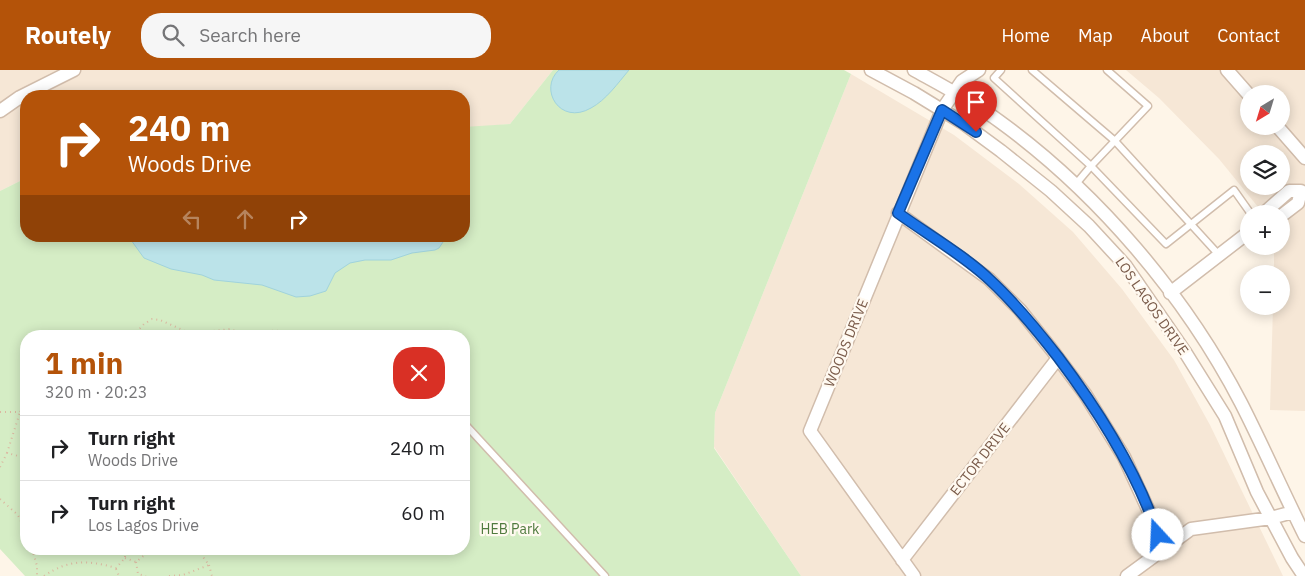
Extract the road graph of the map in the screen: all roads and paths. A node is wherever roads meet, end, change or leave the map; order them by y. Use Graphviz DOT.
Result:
graph roads {
  1 [pos="74,70"];
  2 [pos="871,70"];
  3 [pos="914,70"];
  4 [pos="979,70"];
  5 [pos="1001,70"];
  6 [pos="1032,70"];
  7 [pos="1107,70"];
  8 [pos="1227,70"];
  9 [pos="963,75"];
  10 [pos="1240,85"];
  11 [pos="34,90"];
  12 [pos="954,92"];
  13 [pos="20,97"];
  14 [pos="942,110"];
  15 [pos="0,111"];
  16 [pos="1285,135"];
  17 [pos="1115,141"];
  18 [pos="1305,158"];
  19 [pos="1091,166"];
  20 [pos="1075,185"];
  21 [pos="1303,189"];
  22 [pos="1276,202"];
  23 [pos="1245,205"];
  24 [pos="1273,205"];
  25 [pos="1278,205"];
  26 [pos="1290,208"];
  27 [pos="898,213"];
  28 [pos="1192,225"];
  29 [pos="1240,239"];
  30 [pos="1219,255"];
  31 [pos="1170,293"];
  32 [pos="138,330"];
  33 [pos="183,330"];
  34 [pos="1058,358"];
  35 [pos="0,412"];
  36 [pos="20,412"];
  37 [pos="470,430"];
  38 [pos="7,453"];
  39 [pos="20,456"];
  40 [pos="0,467"];
  41 [pos="0,498"];
  42 [pos="1293,512"];
  43 [pos="1271,518"];
  44 [pos="20,519"];
  45 [pos="1305,536"];
  46 [pos="1162,550"];
  47 [pos="34,555"];
  48 [pos="145,555"];
  49 [pos="202,555"];
  50 [pos="125,558"];
  51 [pos="902,560"];
  52 [pos="136,562"];
  53 [pos="209,565"];
  54 [pos="116,568"];
  55 [pos="137,575"];
  56 [pos="37,576"];
  57 [pos="44,576"];
  58 [pos="119,576"];
  59 [pos="146,576"];
  60 [pos="169,576"];
  61 [pos="212,576"];
  62 [pos="605,576"];
  63 [pos="914,576"];
  64 [pos="1127,576"];
  65 [pos="1304,576"];
  1 -- 11 [label="street"];
  2 -- 14 [label="street, LOS LAGOS DRIVE"];
  3 -- 12 [label="street, LOS LAGOS DRIVE"];
  4 -- 9 [label="street"];
  5 -- 19 [label="lane"];
  6 -- 17 [label="lane"];
  7 -- 17 [label="lane"];
  8 -- 10 [label="street"];
  9 -- 12 [label="street, WOODS DRIVE"];
  12 -- 14 [label="street, WOODS DRIVE"];
  12 -- 20 [label="street, LOS LAGOS DRIVE"];
  13 -- 15 [label="street"];
  14 -- 27 [label="street, WOODS DRIVE"];
  14 -- 43 [label="street, LOS LAGOS DRIVE"];
  16 -- 18 [label="street"];
  17 -- 19 [label="lane"];
  17 -- 28 [label="lane"];
  19 -- 20 [label="lane"];
  19 -- 28 [label="lane"];
  20 -- 31 [label="street, LOS LAGOS DRIVE"];
  21 -- 22 [label="street"];
  21 -- 26 [label="street"];
  22 -- 24 [label="street"];
  22 -- 25 [label="street"];
  23 -- 28 [label="lane"];
  27 -- 34 [label="street"];
  27 -- 51 [label="street, WOODS DRIVE"];
  28 -- 30 [label="lane"];
  29 -- 30 [label="street"];
  30 -- 31 [label="street"];
  31 -- 42 [label="street, LOS LAGOS DRIVE"];
  32 -- 33 [label="path"];
  34 -- 46 [label="street"];
  34 -- 51 [label="street, ECTOR DRIVE"];
  35 -- 36 [label="path"];
  36 -- 38 [label="path"];
  37 -- 62 [label="lane"];
  38 -- 39 [label="path"];
  38 -- 40 [label="path"];
  41 -- 44 [label="path"];
  42 -- 43 [label="street"];
  42 -- 45 [label="street, LOS LAGOS DRIVE"];
  43 -- 46 [label="street"];
  43 -- 65 [label="street, LOS LAGOS DRIVE"];
  46 -- 64 [label="street"];
  47 -- 56 [label="path"];
  48 -- 52 [label="path"];
  49 -- 53 [label="path"];
  50 -- 52 [label="path"];
  50 -- 54 [label="path"];
  51 -- 63 [label="street, WOODS DRIVE"];
  52 -- 55 [label="path"];
  53 -- 60 [label="path"];
  53 -- 61 [label="path"];
  54 -- 57 [label="path"];
  54 -- 58 [label="path"];
  55 -- 59 [label="path"];
}
